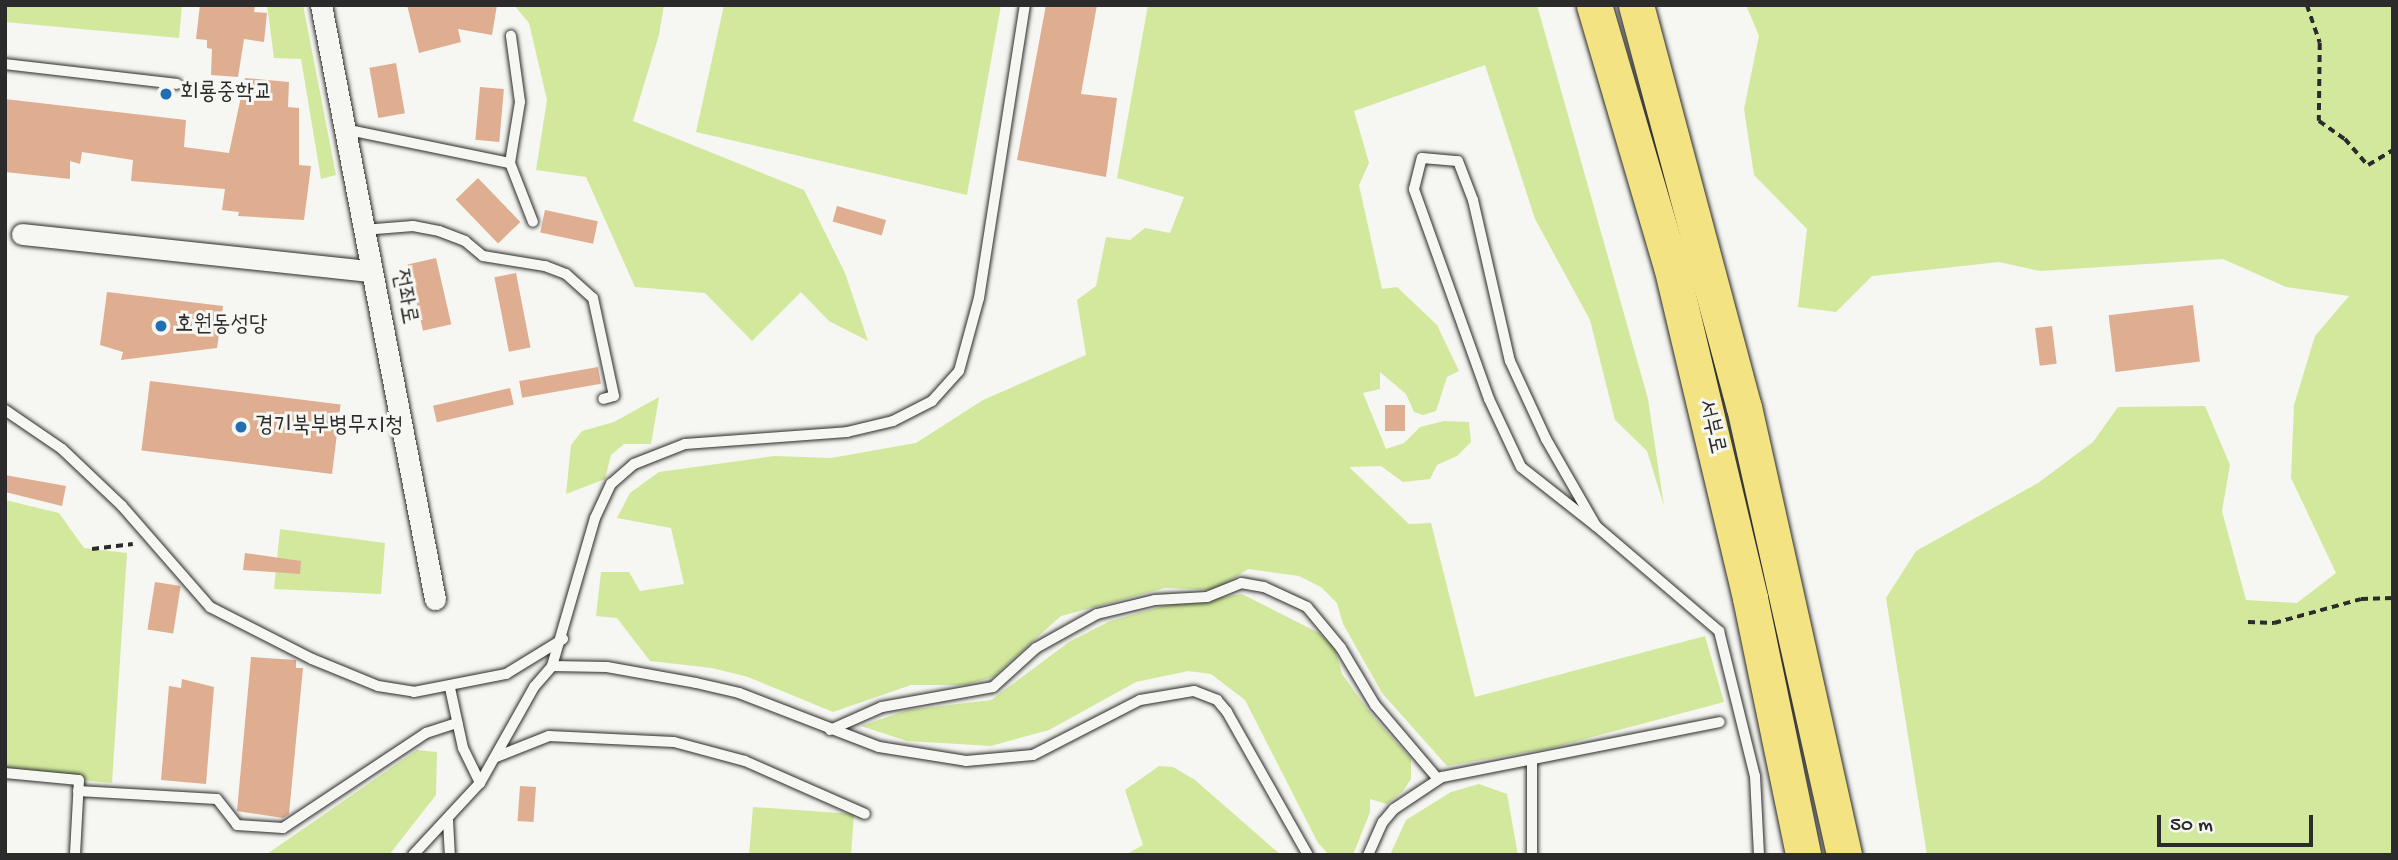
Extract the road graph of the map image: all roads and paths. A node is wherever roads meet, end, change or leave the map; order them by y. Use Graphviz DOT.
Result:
graph roads {
  1 [pos="321,5"];
  2 [pos="1025,5"];
  3 [pos="1594,5"];
  4 [pos="1636,5"];
  5 [pos="2306,5"];
  6 [pos="511,36"];
  7 [pos="5,64"];
  8 [pos="177,83"];
  9 [pos="344,129"];
  10 [pos="2393,150"];
  11 [pos="510,163"];
  12 [pos="533,222"];
  13 [pos="363,230"];
  14 [pos="22,234"];
  15 [pos="371,271"];
  16 [pos="603,399"];
  17 [pos="5,410"];
  18 [pos="1597,526"];
  19 [pos="156,541"];
  20 [pos="92,549"];
  21 [pos="435,598"];
  22 [pos="2393,598"];
  23 [pos="2248,622"];
  24 [pos="563,639"];
  25 [pos="552,666"];
  26 [pos="450,688"];
  27 [pos="1720,722"];
  28 [pos="457,723"];
  29 [pos="830,730"];
  30 [pos="496,757"];
  31 [pos="1532,761"];
  32 [pos="5,773"];
  33 [pos="1438,779"];
  34 [pos="480,783"];
  35 [pos="78,791"];
  36 [pos="865,814"];
  37 [pos="449,820"];
  38 [pos="75,855"];
  39 [pos="413,855"];
  40 [pos="450,855"];
  41 [pos="1308,855"];
  42 [pos="1368,855"];
  43 [pos="1532,855"];
  44 [pos="1759,855"];
  45 [pos="1803,855"];
  46 [pos="1844,855"];
  1 -- 9 [label="street, 전좌로"];
  2 -- 24 [label="lane"];
  3 -- 45 [label="highway, 서부로"];
  4 -- 46 [label="highway, 서부로"];
  5 -- 10 [label="path"];
  6 -- 11 [label="lane"];
  7 -- 8 [label="lane"];
  9 -- 11 [label="lane"];
  9 -- 13 [label="street, 전좌로"];
  11 -- 12 [label="lane"];
  13 -- 15 [label="street, 전좌로"];
  13 -- 16 [label="lane"];
  14 -- 15 [label="street"];
  15 -- 21 [label="street, 전좌로"];
  17 -- 19 [label="lane"];
  18 -- 18 [label="lane"];
  18 -- 44 [label="lane"];
  19 -- 20 [label="path"];
  19 -- 26 [label="lane"];
  22 -- 23 [label="path"];
  24 -- 25 [label="lane"];
  24 -- 26 [label="lane"];
  25 -- 29 [label="lane"];
  25 -- 30 [label="lane"];
  26 -- 28 [label="lane"];
  27 -- 31 [label="lane"];
  28 -- 34 [label="lane"];
  28 -- 35 [label="lane"];
  29 -- 33 [label="lane"];
  29 -- 41 [label="lane"];
  30 -- 34 [label="lane"];
  30 -- 36 [label="lane"];
  31 -- 33 [label="lane"];
  31 -- 43 [label="lane"];
  32 -- 35 [label="lane"];
  33 -- 42 [label="lane"];
  34 -- 37 [label="lane"];
  35 -- 38 [label="lane"];
  37 -- 39 [label="lane"];
  37 -- 40 [label="lane"];
}
